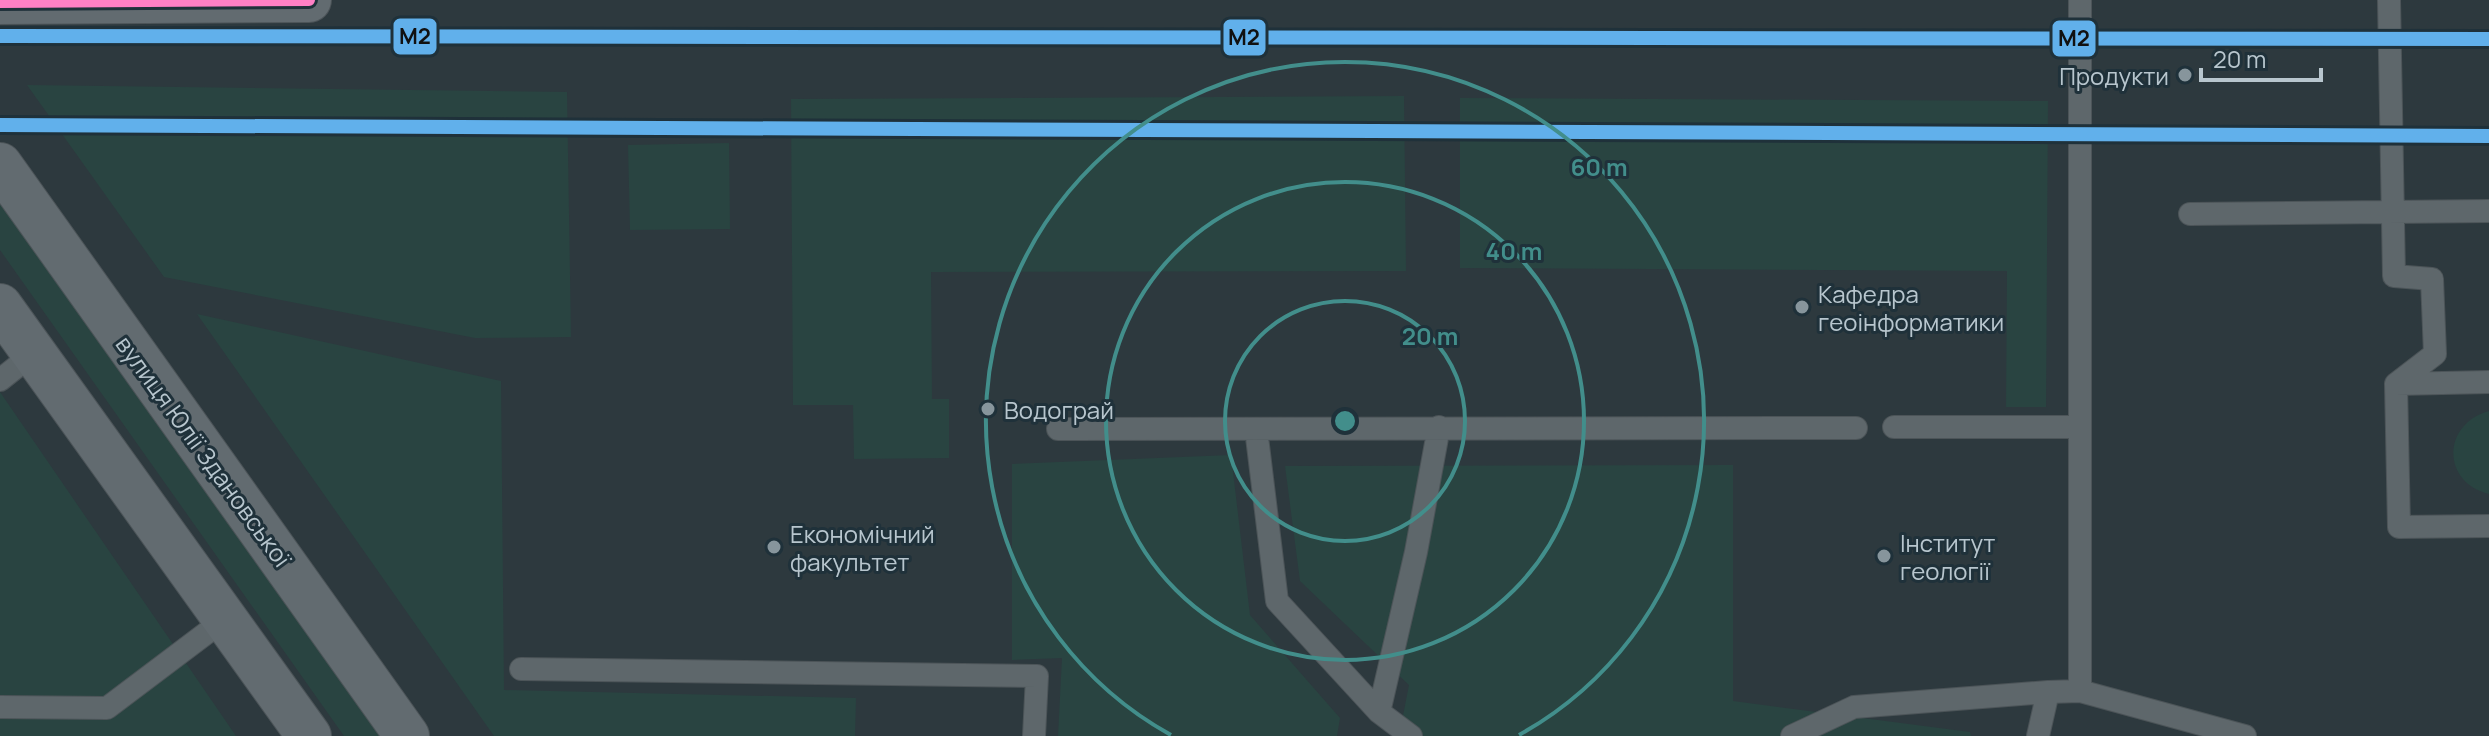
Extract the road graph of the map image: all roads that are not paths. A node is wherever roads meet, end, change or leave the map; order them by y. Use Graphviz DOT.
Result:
graph roads {
  1 [pos="309,0"];
  2 [pos="2080,0"];
  3 [pos="2389,0"];
  4 [pos="0,2"];
  5 [pos="0,165"];
  6 [pos="2489,211"];
  7 [pos="2393,212"];
  8 [pos="2190,214"];
  9 [pos="0,306"];
  10 [pos="34,353"];
  11 [pos="0,380"];
  12 [pos="2489,382"];
  13 [pos="2396,384"];
  14 [pos="1439,427"];
  15 [pos="1894,427"];
  16 [pos="2080,427"];
  17 [pos="1856,428"];
  18 [pos="1058,429"];
  19 [pos="1256,429"];
  20 [pos="2489,526"];
  21 [pos="225,619"];
  22 [pos="521,669"];
  23 [pos="2080,691"];
  24 [pos="2048,692"];
  25 [pos="0,707"];
  26 [pos="1379,712"];
  27 [pos="309,736"];
  28 [pos="407,736"];
  29 [pos="1034,736"];
  30 [pos="1411,736"];
  31 [pos="1792,736"];
  32 [pos="2038,736"];
  33 [pos="2245,736"];
  1 -- 4 [label="street"];
  2 -- 16 [label="lane"];
  3 -- 7 [label="lane"];
  5 -- 28 [label="street, вулиця Юлії Здановської"];
  6 -- 7 [label="lane"];
  7 -- 8 [label="lane"];
  7 -- 13 [label="lane"];
  9 -- 10 [label="street"];
  10 -- 11 [label="lane"];
  10 -- 21 [label="street"];
  12 -- 13 [label="lane"];
  13 -- 20 [label="lane"];
  14 -- 17 [label="lane"];
  14 -- 19 [label="lane"];
  14 -- 26 [label="lane"];
  15 -- 16 [label="lane"];
  16 -- 23 [label="lane"];
  18 -- 19 [label="lane"];
  19 -- 26 [label="lane"];
  21 -- 25 [label="lane"];
  21 -- 27 [label="street"];
  22 -- 29 [label="lane"];
  23 -- 24 [label="lane"];
  23 -- 33 [label="lane"];
  24 -- 31 [label="lane"];
  24 -- 32 [label="lane"];
  26 -- 30 [label="lane"];
}
